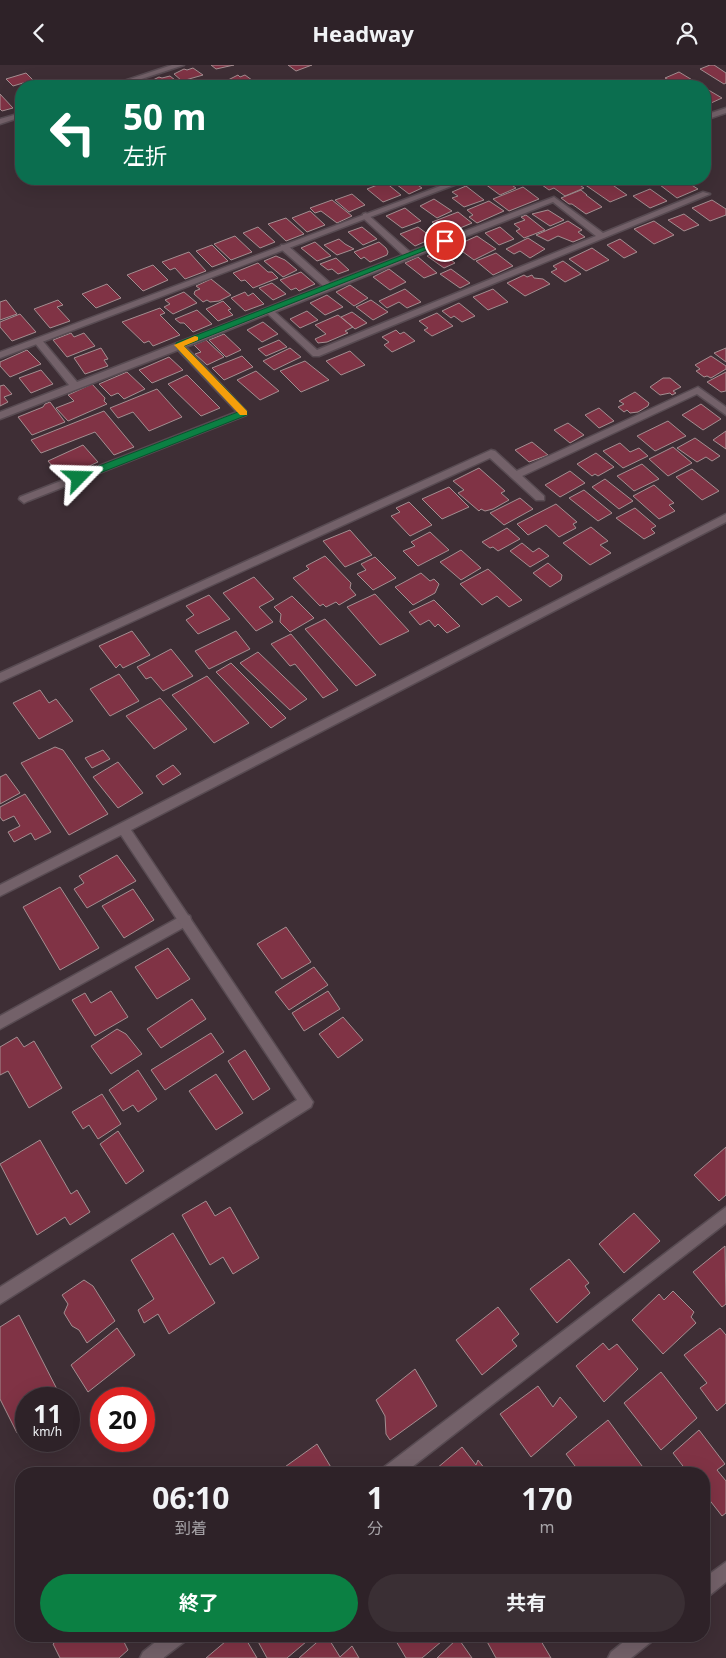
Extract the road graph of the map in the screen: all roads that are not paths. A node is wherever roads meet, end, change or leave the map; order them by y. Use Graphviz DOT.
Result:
graph roads {
  1 [pos="180,65"];
  2 [pos="132,80"];
  3 [pos="726,110"];
  4 [pos="711,116"];
  5 [pos="15,117"];
  6 [pos="0,122"];
  7 [pos="450,185"];
  8 [pos="706,194"];
  9 [pos="366,216"];
  10 [pos="602,237"];
  11 [pos="284,247"];
  12 [pos="408,255"];
  13 [pos="329,287"];
  14 [pos="268,310"];
  15 [pos="38,341"];
  16 [pos="179,345"];
  17 [pos="0,355"];
  18 [pos="75,386"];
  19 [pos="725,409"];
  20 [pos="0,416"];
  21 [pos="516,475"];
  22 [pos="540,498"];
  23 [pos="24,499"];
  24 [pos="726,518"];
  25 [pos="0,678"];
  26 [pos="122,828"];
  27 [pos="0,891"];
  28 [pos="185,920"];
  29 [pos="0,1023"];
  30 [pos="726,1214"];
  31 [pos="0,1297"];
  32 [pos="398,1467"];
  33 [pos="726,1571"];
  34 [pos="710,1584"];
  35 [pos="171,1642"];
  36 [pos="637,1642"];
  37 [pos="153,1657"];
  38 [pos="617,1658"];
  1 -- 2 [label="street"];
  3 -- 4 [label="street"];
  5 -- 6 [label="street"];
  7 -- 9 [label="street"];
  8 -- 10 [label="street"];
  9 -- 11 [label="street"];
  9 -- 12 [label="street"];
  10 -- 12 [label="street"];
  10 -- 14 [label="street"];
  11 -- 13 [label="street"];
  11 -- 15 [label="street"];
  12 -- 13 [label="street"];
  13 -- 14 [label="street"];
  14 -- 16 [label="street"];
  15 -- 17 [label="street"];
  15 -- 18 [label="street"];
  16 -- 18 [label="street"];
  16 -- 23 [label="street"];
  18 -- 20 [label="street"];
  19 -- 21 [label="street"];
  21 -- 22 [label="street"];
  21 -- 25 [label="street"];
  24 -- 26 [label="street"];
  26 -- 27 [label="street"];
  26 -- 28 [label="street"];
  28 -- 29 [label="street"];
  28 -- 31 [label="street"];
  30 -- 32 [label="street"];
  33 -- 34 [label="street"];
  35 -- 37 [label="street"];
  36 -- 38 [label="street"];
}
